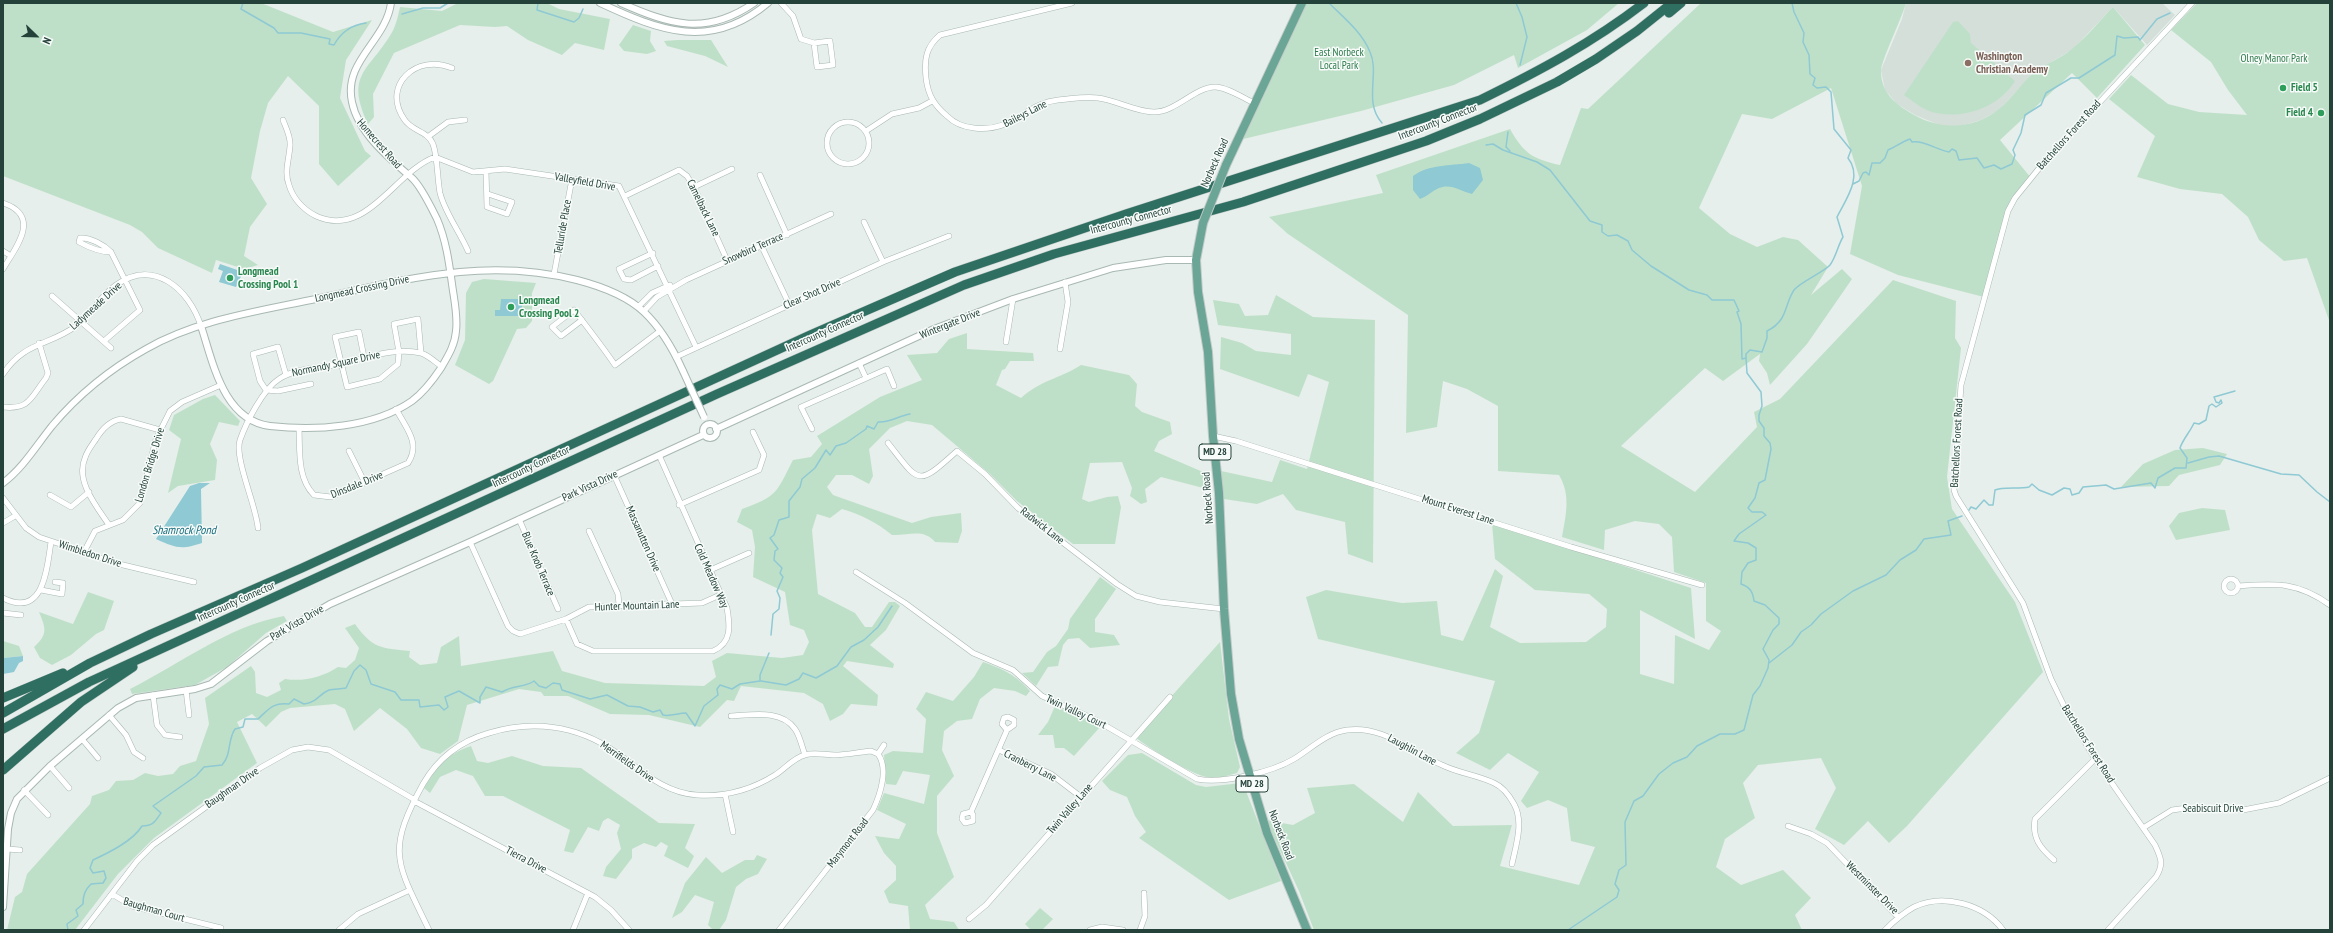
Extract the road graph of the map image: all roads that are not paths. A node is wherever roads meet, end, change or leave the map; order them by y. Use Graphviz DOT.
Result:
graph roads {
  1 [pos="391,3"];
  2 [pos="600,3"];
  3 [pos="621,3"];
  4 [pos="754,3"];
  5 [pos="768,3"];
  6 [pos="781,3"];
  7 [pos="1072,3"];
  8 [pos="1302,3"];
  9 [pos="1644,3"];
  10 [pos="1672,3"];
  11 [pos="1681,3"];
  12 [pos="2192,3"];
  13 [pos="1637,31"];
  14 [pos="814,43"];
  15 [pos="452,68"];
  16 [pos="932,101"];
  17 [pos="1254,103"];
  18 [pos="283,120"];
  19 [pos="465,120"];
  20 [pos="866,131"];
  21 [pos="429,136"];
  22 [pos="434,157"];
  23 [pos="732,169"];
  24 [pos="486,171"];
  25 [pos="407,174"];
  26 [pos="760,175"];
  27 [pos="572,179"];
  28 [pos="694,187"];
  29 [pos="488,194"];
  30 [pos="625,196"];
  31 [pos="3,203"];
  32 [pos="831,214"];
  33 [pos="864,222"];
  34 [pos="787,235"];
  35 [pos="949,236"];
  36 [pos="762,247"];
  37 [pos="3,251"];
  38 [pos="468,251"];
  39 [pos="111,252"];
  40 [pos="653,253"];
  41 [pos="11,256"];
  42 [pos="727,260"];
  43 [pos="1196,260"];
  44 [pos="883,262"];
  45 [pos="658,266"];
  46 [pos="3,269"];
  47 [pos="450,272"];
  48 [pos="554,274"];
  49 [pos="124,281"];
  50 [pos="1065,282"];
  51 [pos="668,288"];
  52 [pos="52,296"];
  53 [pos="1013,300"];
  54 [pos="789,304"];
  55 [pos="638,307"];
  56 [pos="644,311"];
  57 [pos="582,320"];
  58 [pos="81,322"];
  59 [pos="201,326"];
  60 [pos="660,331"];
  61 [pos="104,341"];
  62 [pos="1006,342"];
  63 [pos="39,343"];
  64 [pos="696,347"];
  65 [pos="111,348"];
  66 [pos="1060,350"];
  67 [pos="399,352"];
  68 [pos="421,354"];
  69 [pos="364,357"];
  70 [pos="676,357"];
  71 [pos="859,363"];
  72 [pos="341,364"];
  73 [pos="441,366"];
  74 [pos="3,374"];
  75 [pos="286,375"];
  76 [pos="866,378"];
  77 [pos="310,384"];
  78 [pos="222,385"];
  79 [pos="894,386"];
  80 [pos="266,390"];
  81 [pos="3,407"];
  82 [pos="396,409"];
  83 [pos="250,419"];
  84 [pos="707,424"];
  85 [pos="299,428"];
  86 [pos="716,429"];
  87 [pos="812,429"];
  88 [pos="160,430"];
  89 [pos="753,432"];
  90 [pos="703,435"];
  91 [pos="1213,436"];
  92 [pos="888,443"];
  93 [pos="349,451"];
  94 [pos="659,455"];
  95 [pos="614,475"];
  96 [pos="3,483"];
  97 [pos="365,483"];
  98 [pos="89,492"];
  99 [pos="50,495"];
  100 [pos="3,498"];
  101 [pos="679,505"];
  102 [pos="16,516"];
  103 [pos="519,519"];
  104 [pos="3,523"];
  105 [pos="109,525"];
  106 [pos="258,528"];
  107 [pos="589,531"];
  108 [pos="51,542"];
  109 [pos="470,542"];
  110 [pos="84,552"];
  111 [pos="749,553"];
  112 [pos="708,571"];
  113 [pos="856,572"];
  114 [pos="55,582"];
  115 [pos="194,582"];
  116 [pos="1702,585"];
  117 [pos="2238,586"];
  118 [pos="41,590"];
  119 [pos="720,595"];
  120 [pos="3,598"];
  121 [pos="672,604"];
  122 [pos="620,605"];
  123 [pos="2330,605"];
  124 [pos="558,609"];
  125 [pos="1224,609"];
  126 [pos="3,612"];
  127 [pos="21,615"];
  128 [pos="566,619"];
  129 [pos="152,654"];
  130 [pos="90,663"];
  131 [pos="186,690"];
  132 [pos="153,695"];
  133 [pos="3,698"];
  134 [pos="1170,698"];
  135 [pos="3,713"];
  136 [pos="109,715"];
  137 [pos="189,715"];
  138 [pos="731,716"];
  139 [pos="3,729"];
  140 [pos="1008,730"];
  141 [pos="180,737"];
  142 [pos="82,739"];
  143 [pos="1131,741"];
  144 [pos="884,745"];
  145 [pos="999,750"];
  146 [pos="878,754"];
  147 [pos="805,755"];
  148 [pos="98,758"];
  149 [pos="143,758"];
  150 [pos="2095,759"];
  151 [pos="50,766"];
  152 [pos="3,770"];
  153 [pos="1249,774"];
  154 [pos="2330,778"];
  155 [pos="69,788"];
  156 [pos="24,790"];
  157 [pos="725,794"];
  158 [pos="1080,797"];
  159 [pos="414,800"];
  160 [pos="970,812"];
  161 [pos="48,815"];
  162 [pos="1788,826"];
  163 [pos="2143,828"];
  164 [pos="6,830"];
  165 [pos="733,832"];
  166 [pos="7,850"];
  167 [pos="20,850"];
  168 [pos="2054,860"];
  169 [pos="1512,864"];
  170 [pos="410,890"];
  171 [pos="588,893"];
  172 [pos="1144,893"];
  173 [pos="112,894"];
  174 [pos="3,907"];
  175 [pos="1898,917"];
  176 [pos="969,919"];
  177 [pos="221,928"];
  178 [pos="84,930"];
  179 [pos="339,930"];
  180 [pos="429,930"];
  181 [pos="573,930"];
  182 [pos="629,930"];
  183 [pos="779,930"];
  184 [pos="1090,930"];
  185 [pos="1123,930"];
  186 [pos="1140,930"];
  187 [pos="1307,930"];
  188 [pos="1885,930"];
  189 [pos="2003,930"];
  190 [pos="2108,930"];
  1 -- 25 [label="street, Homecrest Road"];
  2 -- 5 [label="street"];
  3 -- 4 [label="street"];
  6 -- 14 [label="street"];
  7 -- 16 [label="street"];
  8 -- 17 [label="main road, Norbeck Road / MD 28"];
  9 -- 130 [label="highway, Intercounty Connector"];
  10 -- 13 [label="highway, Intercounty Connector"];
  11 -- 13 [label="highway"];
  12 -- 150 [label="street, Batchellors Forest Road"];
  13 -- 129 [label="highway, Intercounty Connector"];
  14 -- 14 [label="street"];
  15 -- 21 [label="street"];
  16 -- 17 [label="street, Baileys Lane"];
  16 -- 20 [label="street"];
  17 -- 43 [label="main road, Norbeck Road / MD 28, bridge"];
  18 -- 25 [label="street"];
  19 -- 21 [label="street"];
  20 -- 20 [label="street"];
  21 -- 22 [label="street"];
  22 -- 24 [label="street, Valleyfield Drive"];
  22 -- 25 [label="street"];
  22 -- 38 [label="street"];
  23 -- 28 [label="street"];
  24 -- 27 [label="street, Valleyfield Drive"];
  24 -- 29 [label="street"];
  25 -- 47 [label="street, Homecrest Road"];
  26 -- 34 [label="street"];
  27 -- 30 [label="street, Valleyfield Drive"];
  27 -- 48 [label="street, Telluride Place"];
  28 -- 30 [label="street, Camelback Lane"];
  28 -- 42 [label="street, Camelback Lane"];
  29 -- 29 [label="street"];
  30 -- 40 [label="street, Valleyfield Drive"];
  31 -- 41 [label="street"];
  32 -- 34 [label="street, Snowbird Terrace"];
  33 -- 44 [label="street"];
  34 -- 36 [label="street, Snowbird Terrace"];
  35 -- 44 [label="street, Clear Shot Drive"];
  36 -- 42 [label="street, Snowbird Terrace"];
  36 -- 54 [label="street"];
  37 -- 41 [label="street"];
  39 -- 39 [label="street"];
  39 -- 49 [label="street"];
  40 -- 45 [label="street, Valleyfield Drive"];
  40 -- 45 [label="street"];
  41 -- 46 [label="street"];
  42 -- 51 [label="street, Snowbird Terrace"];
  43 -- 50 [label="street, Wintergate Drive"];
  43 -- 91 [label="main road, Norbeck Road / MD 28"];
  44 -- 54 [label="street, Clear Shot Drive"];
  45 -- 51 [label="street, Valleyfield Drive"];
  47 -- 48 [label="street, Longmead Crossing Drive"];
  47 -- 59 [label="street, Longmead Crossing Drive"];
  47 -- 73 [label="street, Homecrest Road"];
  48 -- 55 [label="street, Longmead Crossing Drive"];
  49 -- 58 [label="street, Ladymeade Drive"];
  49 -- 59 [label="street, Ladymeade Drive"];
  49 -- 61 [label="street"];
  50 -- 53 [label="street, Wintergate Drive"];
  50 -- 66 [label="street"];
  51 -- 55 [label="street, Snowbird Terrace"];
  51 -- 56 [label="street, Snowbird Terrace"];
  51 -- 64 [label="street, Valleyfield Drive"];
  52 -- 58 [label="street"];
  53 -- 62 [label="street"];
  53 -- 71 [label="street, Wintergate Drive"];
  54 -- 64 [label="street, Clear Shot Drive"];
  55 -- 56 [label="street, Longmead Crossing Drive"];
  56 -- 60 [label="street, Longmead Crossing Drive"];
  57 -- 57 [label="street"];
  57 -- 60 [label="street"];
  58 -- 61 [label="street"];
  58 -- 63 [label="street, Ladymeade Drive"];
  59 -- 78 [label="street"];
  59 -- 96 [label="street, Longmead Crossing Drive"];
  60 -- 70 [label="street, Longmead Crossing Drive"];
  61 -- 65 [label="street"];
  63 -- 74 [label="street, Ladymeade Drive"];
  63 -- 81 [label="street"];
  64 -- 70 [label="street, Clear Shot Drive"];
  67 -- 68 [label="street, Normandy Square Drive"];
  67 -- 68 [label="street"];
  67 -- 69 [label="street, Normandy Square Drive"];
  67 -- 72 [label="street"];
  68 -- 73 [label="street, Normandy Square Drive"];
  69 -- 72 [label="street, Normandy Square Drive"];
  69 -- 72 [label="street"];
  70 -- 84 [label="street, Longmead Crossing Drive, bridge"];
  71 -- 76 [label="street"];
  71 -- 86 [label="street, Wintergate Drive"];
  72 -- 75 [label="street, Normandy Square Drive"];
  73 -- 82 [label="street, Homecrest Road"];
  75 -- 80 [label="street, Normandy Square Drive"];
  75 -- 80 [label="street"];
  76 -- 79 [label="street"];
  76 -- 87 [label="street"];
  77 -- 80 [label="street"];
  78 -- 83 [label="street"];
  78 -- 88 [label="street, London Bridge Drive"];
  80 -- 83 [label="street, Normandy Square Drive"];
  82 -- 85 [label="street, Homecrest Road"];
  82 -- 97 [label="street, Dinsdale Drive"];
  83 -- 85 [label="street, Homecrest Road"];
  83 -- 106 [label="street, Normandy Square Drive"];
  84 -- 86 [label="street"];
  84 -- 90 [label="street"];
  85 -- 97 [label="street, Dinsdale Drive"];
  86 -- 90 [label="street"];
  88 -- 98 [label="street"];
  88 -- 105 [label="street, London Bridge Drive"];
  89 -- 101 [label="street"];
  90 -- 94 [label="street, Park Vista Drive"];
  91 -- 116 [label="street, Mount Everest Lane"];
  91 -- 125 [label="main road, Norbeck Road / MD 28"];
  92 -- 125 [label="street, Radwick Lane"];
  93 -- 97 [label="street"];
  94 -- 95 [label="street, Park Vista Drive"];
  94 -- 101 [label="street, Cold Meadow Way"];
  95 -- 103 [label="street, Park Vista Drive"];
  95 -- 121 [label="street, Massanutten Drive"];
  98 -- 99 [label="street"];
  98 -- 105 [label="street"];
  100 -- 102 [label="street, Wimbledon Drive"];
  101 -- 112 [label="street, Cold Meadow Way"];
  102 -- 104 [label="street"];
  102 -- 108 [label="street, Wimbledon Drive"];
  103 -- 109 [label="street, Park Vista Drive"];
  103 -- 124 [label="street, Blue Knob Terrace"];
  105 -- 110 [label="street, London Bridge Drive"];
  107 -- 122 [label="street"];
  108 -- 110 [label="street, Wimbledon Drive"];
  108 -- 118 [label="street"];
  109 -- 128 [label="street, Hunter Mountain Lane"];
  109 -- 131 [label="street, Park Vista Drive"];
  110 -- 115 [label="street, Wimbledon Drive"];
  111 -- 112 [label="street"];
  112 -- 119 [label="street, Cold Meadow Way"];
  113 -- 143 [label="street, Twin Valley Court"];
  114 -- 118 [label="street"];
  117 -- 123 [label="street"];
  118 -- 120 [label="street"];
  119 -- 121 [label="street, Hunter Mountain Lane"];
  119 -- 128 [label="street, Cold Meadow Way"];
  121 -- 122 [label="street, Hunter Mountain Lane"];
  122 -- 128 [label="street, Hunter Mountain Lane"];
  125 -- 153 [label="main road, Norbeck Road / MD 28"];
  126 -- 127 [label="street"];
  129 -- 139 [label="highway, Intercounty Connector"];
  129 -- 152 [label="highway"];
  130 -- 133 [label="highway"];
  130 -- 135 [label="highway, Intercounty Connector"];
  131 -- 132 [label="street, Park Vista Drive"];
  131 -- 137 [label="street"];
  132 -- 136 [label="street, Park Vista Drive"];
  132 -- 141 [label="street"];
  134 -- 143 [label="street, Twin Valley Lane"];
  136 -- 142 [label="street, Park Vista Drive"];
  136 -- 149 [label="street"];
  138 -- 147 [label="street"];
  140 -- 145 [label="street"];
  142 -- 148 [label="street"];
  142 -- 151 [label="street, Park Vista Drive"];
  143 -- 153 [label="street, Twin Valley Court"];
  143 -- 158 [label="street, Twin Valley Lane"];
  144 -- 146 [label="street"];
  145 -- 158 [label="street, Cranberry Lane"];
  145 -- 160 [label="street"];
  146 -- 147 [label="street, Merrifields Drive"];
  146 -- 183 [label="street, Marymont Road"];
  147 -- 157 [label="street, Merrifields Drive"];
  150 -- 163 [label="street, Batchellors Forest Road"];
  150 -- 168 [label="street"];
  151 -- 155 [label="street"];
  151 -- 156 [label="street, Park Vista Drive"];
  153 -- 169 [label="street, Laughlin Lane"];
  153 -- 187 [label="main road, Norbeck Road / MD 28"];
  154 -- 163 [label="street, Seabiscuit Drive"];
  156 -- 161 [label="street"];
  156 -- 164 [label="street, Park Vista Drive"];
  157 -- 159 [label="street, Merrifields Drive"];
  157 -- 165 [label="street"];
  158 -- 176 [label="street, Twin Valley Lane"];
  159 -- 170 [label="street, Merrifields Drive"];
  159 -- 171 [label="street, Tierra Drive"];
  159 -- 173 [label="street, Baughman Drive"];
  162 -- 175 [label="street, Westminster Drive"];
  163 -- 190 [label="street, Batchellors Forest Road"];
  164 -- 166 [label="street, Park Vista Drive"];
  166 -- 167 [label="street"];
  166 -- 174 [label="street, Park Vista Drive"];
  170 -- 179 [label="street"];
  170 -- 180 [label="street, Merrifields Drive"];
  171 -- 181 [label="street"];
  171 -- 182 [label="street, Tierra Drive"];
  172 -- 186 [label="street"];
  173 -- 177 [label="street, Baughman Court"];
  173 -- 178 [label="street, Baughman Drive"];
  175 -- 188 [label="street"];
  175 -- 189 [label="street, Westminster Drive"];
  184 -- 185 [label="street"];
}
